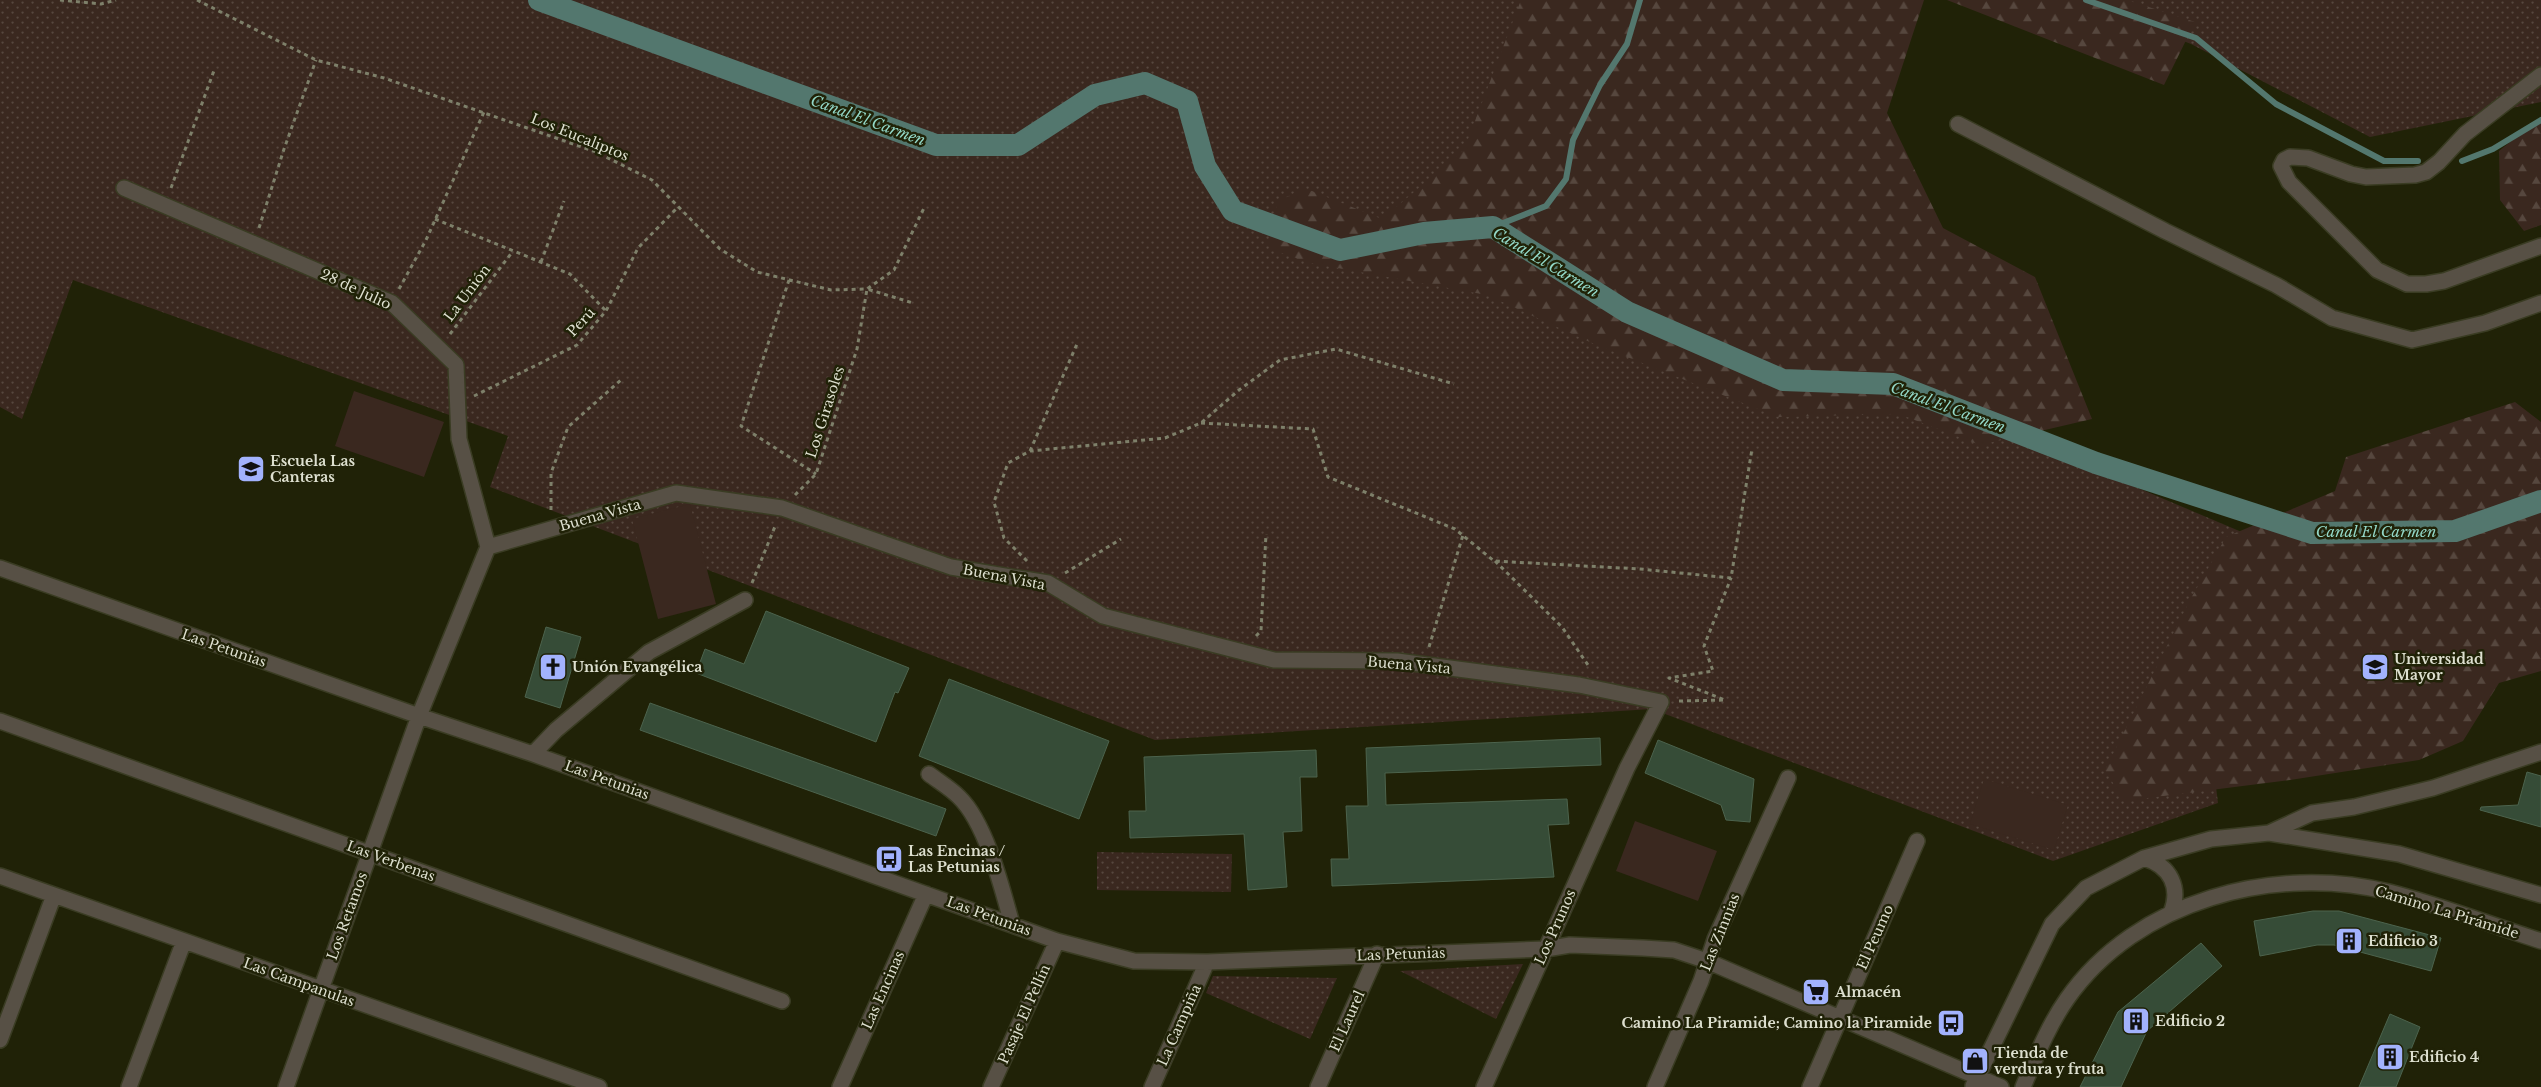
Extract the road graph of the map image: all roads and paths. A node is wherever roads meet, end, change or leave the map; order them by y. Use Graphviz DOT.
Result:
graph roads {
  1 [pos="60,0"];
  2 [pos="116,0"];
  3 [pos="197,0"];
  4 [pos="316,60"];
  5 [pos="215,68"];
  6 [pos="2541,75"];
  7 [pos="484,112"];
  8 [pos="1958,124"];
  9 [pos="124,188"];
  10 [pos="564,201"];
  11 [pos="165,205"];
  12 [pos="678,207"];
  13 [pos="924,208"];
  14 [pos="435,219"];
  15 [pos="254,243"];
  16 [pos="2541,246"];
  17 [pos="513,251"];
  18 [pos="541,262"];
  19 [pos="790,280"];
  20 [pos="867,289"];
  21 [pos="392,302"];
  22 [pos="913,303"];
  23 [pos="2541,303"];
  24 [pos="606,311"];
  25 [pos="1077,344"];
  26 [pos="440,349"];
  27 [pos="622,379"];
  28 [pos="1454,384"];
  29 [pos="458,404"];
  30 [pos="1201,423"];
  31 [pos="1752,449"];
  32 [pos="1030,451"];
  33 [pos="816,474"];
  34 [pos="782,508"];
  35 [pos="552,529"];
  36 [pos="1266,534"];
  37 [pos="1463,535"];
  38 [pos="1121,539"];
  39 [pos="488,547"];
  40 [pos="1494,561"];
  41 [pos="0,568"];
  42 [pos="1731,578"];
  43 [pos="1048,583"];
  44 [pos="745,600"];
  45 [pos="1242,652"];
  46 [pos="1423,664"];
  47 [pos="1605,690"];
  48 [pos="1661,702"];
  49 [pos="419,716"];
  50 [pos="0,721"];
  51 [pos="2541,752"];
  52 [pos="533,754"];
  53 [pos="928,774"];
  54 [pos="1788,778"];
  55 [pos="2269,833"];
  56 [pos="1917,841"];
  57 [pos="370,853"];
  58 [pos="2144,858"];
  59 [pos="0,876"];
  60 [pos="926,894"];
  61 [pos="54,895"];
  62 [pos="2541,895"];
  63 [pos="2171,913"];
  64 [pos="1012,924"];
  65 [pos="184,941"];
  66 [pos="1057,941"];
  67 [pos="2541,941"];
  68 [pos="1546,949"];
  69 [pos="1377,954"];
  70 [pos="1708,961"];
  71 [pos="1207,962"];
  72 [pos="320,990"];
  73 [pos="782,1001"];
  74 [pos="1840,1017"];
  75 [pos="0,1040"];
  76 [pos="1974,1082"];
  77 [pos="129,1087"];
  78 [pos="286,1087"];
  79 [pos="599,1087"];
  80 [pos="840,1087"];
  81 [pos="991,1087"];
  82 [pos="1152,1087"];
  83 [pos="1318,1087"];
  84 [pos="1484,1087"];
  85 [pos="1655,1087"];
  86 [pos="1810,1087"];
  87 [pos="2001,1087"];
  88 [pos="2023,1087"];
  1 -- 2 [label="path"];
  3 -- 4 [label="path, Los Eucaliptos"];
  4 -- 7 [label="path, Los Eucaliptos"];
  4 -- 15 [label="path"];
  5 -- 11 [label="path"];
  6 -- 16 [label="street"];
  7 -- 12 [label="path, Los Eucaliptos"];
  7 -- 14 [label="path"];
  8 -- 23 [label="street"];
  9 -- 11 [label="street, 28 de Julio"];
  10 -- 18 [label="path"];
  11 -- 15 [label="street, 28 de Julio"];
  12 -- 19 [label="path, Los Eucaliptos"];
  12 -- 24 [label="path, Perú"];
  13 -- 20 [label="path"];
  14 -- 17 [label="path"];
  14 -- 21 [label="path"];
  15 -- 21 [label="street, 28 de Julio"];
  17 -- 18 [label="path"];
  17 -- 26 [label="path, La Unión"];
  18 -- 24 [label="path"];
  19 -- 20 [label="path, Los Eucaliptos"];
  19 -- 33 [label="path"];
  20 -- 22 [label="path"];
  20 -- 33 [label="path, Los Girasoles"];
  21 -- 26 [label="street, 28 de Julio"];
  24 -- 29 [label="path, Perú"];
  25 -- 32 [label="path"];
  26 -- 29 [label="street, 28 de Julio"];
  27 -- 35 [label="path"];
  28 -- 30 [label="path"];
  29 -- 39 [label="street, 28 de Julio"];
  30 -- 32 [label="path"];
  30 -- 37 [label="path"];
  31 -- 42 [label="path"];
  32 -- 43 [label="path"];
  33 -- 34 [label="path, Los Girasoles"];
  34 -- 35 [label="street, Buena Vista"];
  34 -- 43 [label="street, Buena Vista"];
  34 -- 44 [label="path, Los Girasoles"];
  35 -- 39 [label="street, Buena Vista"];
  36 -- 45 [label="path"];
  37 -- 40 [label="path"];
  37 -- 46 [label="path"];
  38 -- 43 [label="path"];
  39 -- 49 [label="street"];
  40 -- 42 [label="path"];
  40 -- 47 [label="path"];
  41 -- 49 [label="street, Las Petunias"];
  42 -- 48 [label="path"];
  43 -- 45 [label="street, Buena Vista"];
  44 -- 52 [label="street"];
  45 -- 46 [label="street, Buena Vista"];
  46 -- 47 [label="street, Buena Vista"];
  47 -- 48 [label="street, Buena Vista"];
  48 -- 68 [label="street, Los Prunos"];
  49 -- 52 [label="street, Las Petunias"];
  49 -- 57 [label="street, Los Retamos"];
  50 -- 57 [label="street, Las Verbenas"];
  51 -- 55 [label="street"];
  52 -- 60 [label="street, Las Petunias"];
  53 -- 64 [label="street"];
  54 -- 70 [label="street, Las Zinnias"];
  55 -- 58 [label="street"];
  55 -- 62 [label="street"];
  56 -- 74 [label="street, El Peumo"];
  57 -- 72 [label="street, Los Retamos"];
  57 -- 73 [label="street, Las Verbenas"];
  58 -- 63 [label="street"];
  58 -- 76 [label="street"];
  59 -- 61 [label="street, Las Campanulas"];
  60 -- 64 [label="street, Las Petunias"];
  60 -- 80 [label="street, Las Encinas"];
  61 -- 65 [label="street, Las Campanulas"];
  61 -- 75 [label="street"];
  63 -- 67 [label="street, Camino La Pirámide"];
  63 -- 88 [label="street, Camino La Pirámide"];
  64 -- 66 [label="street, Las Petunias"];
  65 -- 72 [label="street, Las Campanulas"];
  65 -- 77 [label="street"];
  66 -- 71 [label="street, Las Petunias"];
  66 -- 81 [label="street, Pasaje El Pellín"];
  68 -- 69 [label="street, Las Petunias"];
  68 -- 70 [label="street, Las Petunias"];
  68 -- 84 [label="street, Los Prunos"];
  69 -- 71 [label="street, Las Petunias"];
  69 -- 83 [label="street, El Laurel"];
  70 -- 74 [label="street, Las Petunias"];
  70 -- 85 [label="street, Las Zinnias"];
  71 -- 82 [label="street, La Campiña"];
  72 -- 78 [label="street, Los Retamos"];
  72 -- 79 [label="street, Las Campanulas"];
  74 -- 76 [label="street, Las Petunias"];
  74 -- 86 [label="street, El Peumo"];
  76 -- 87 [label="street, Las Petunias"];
}
